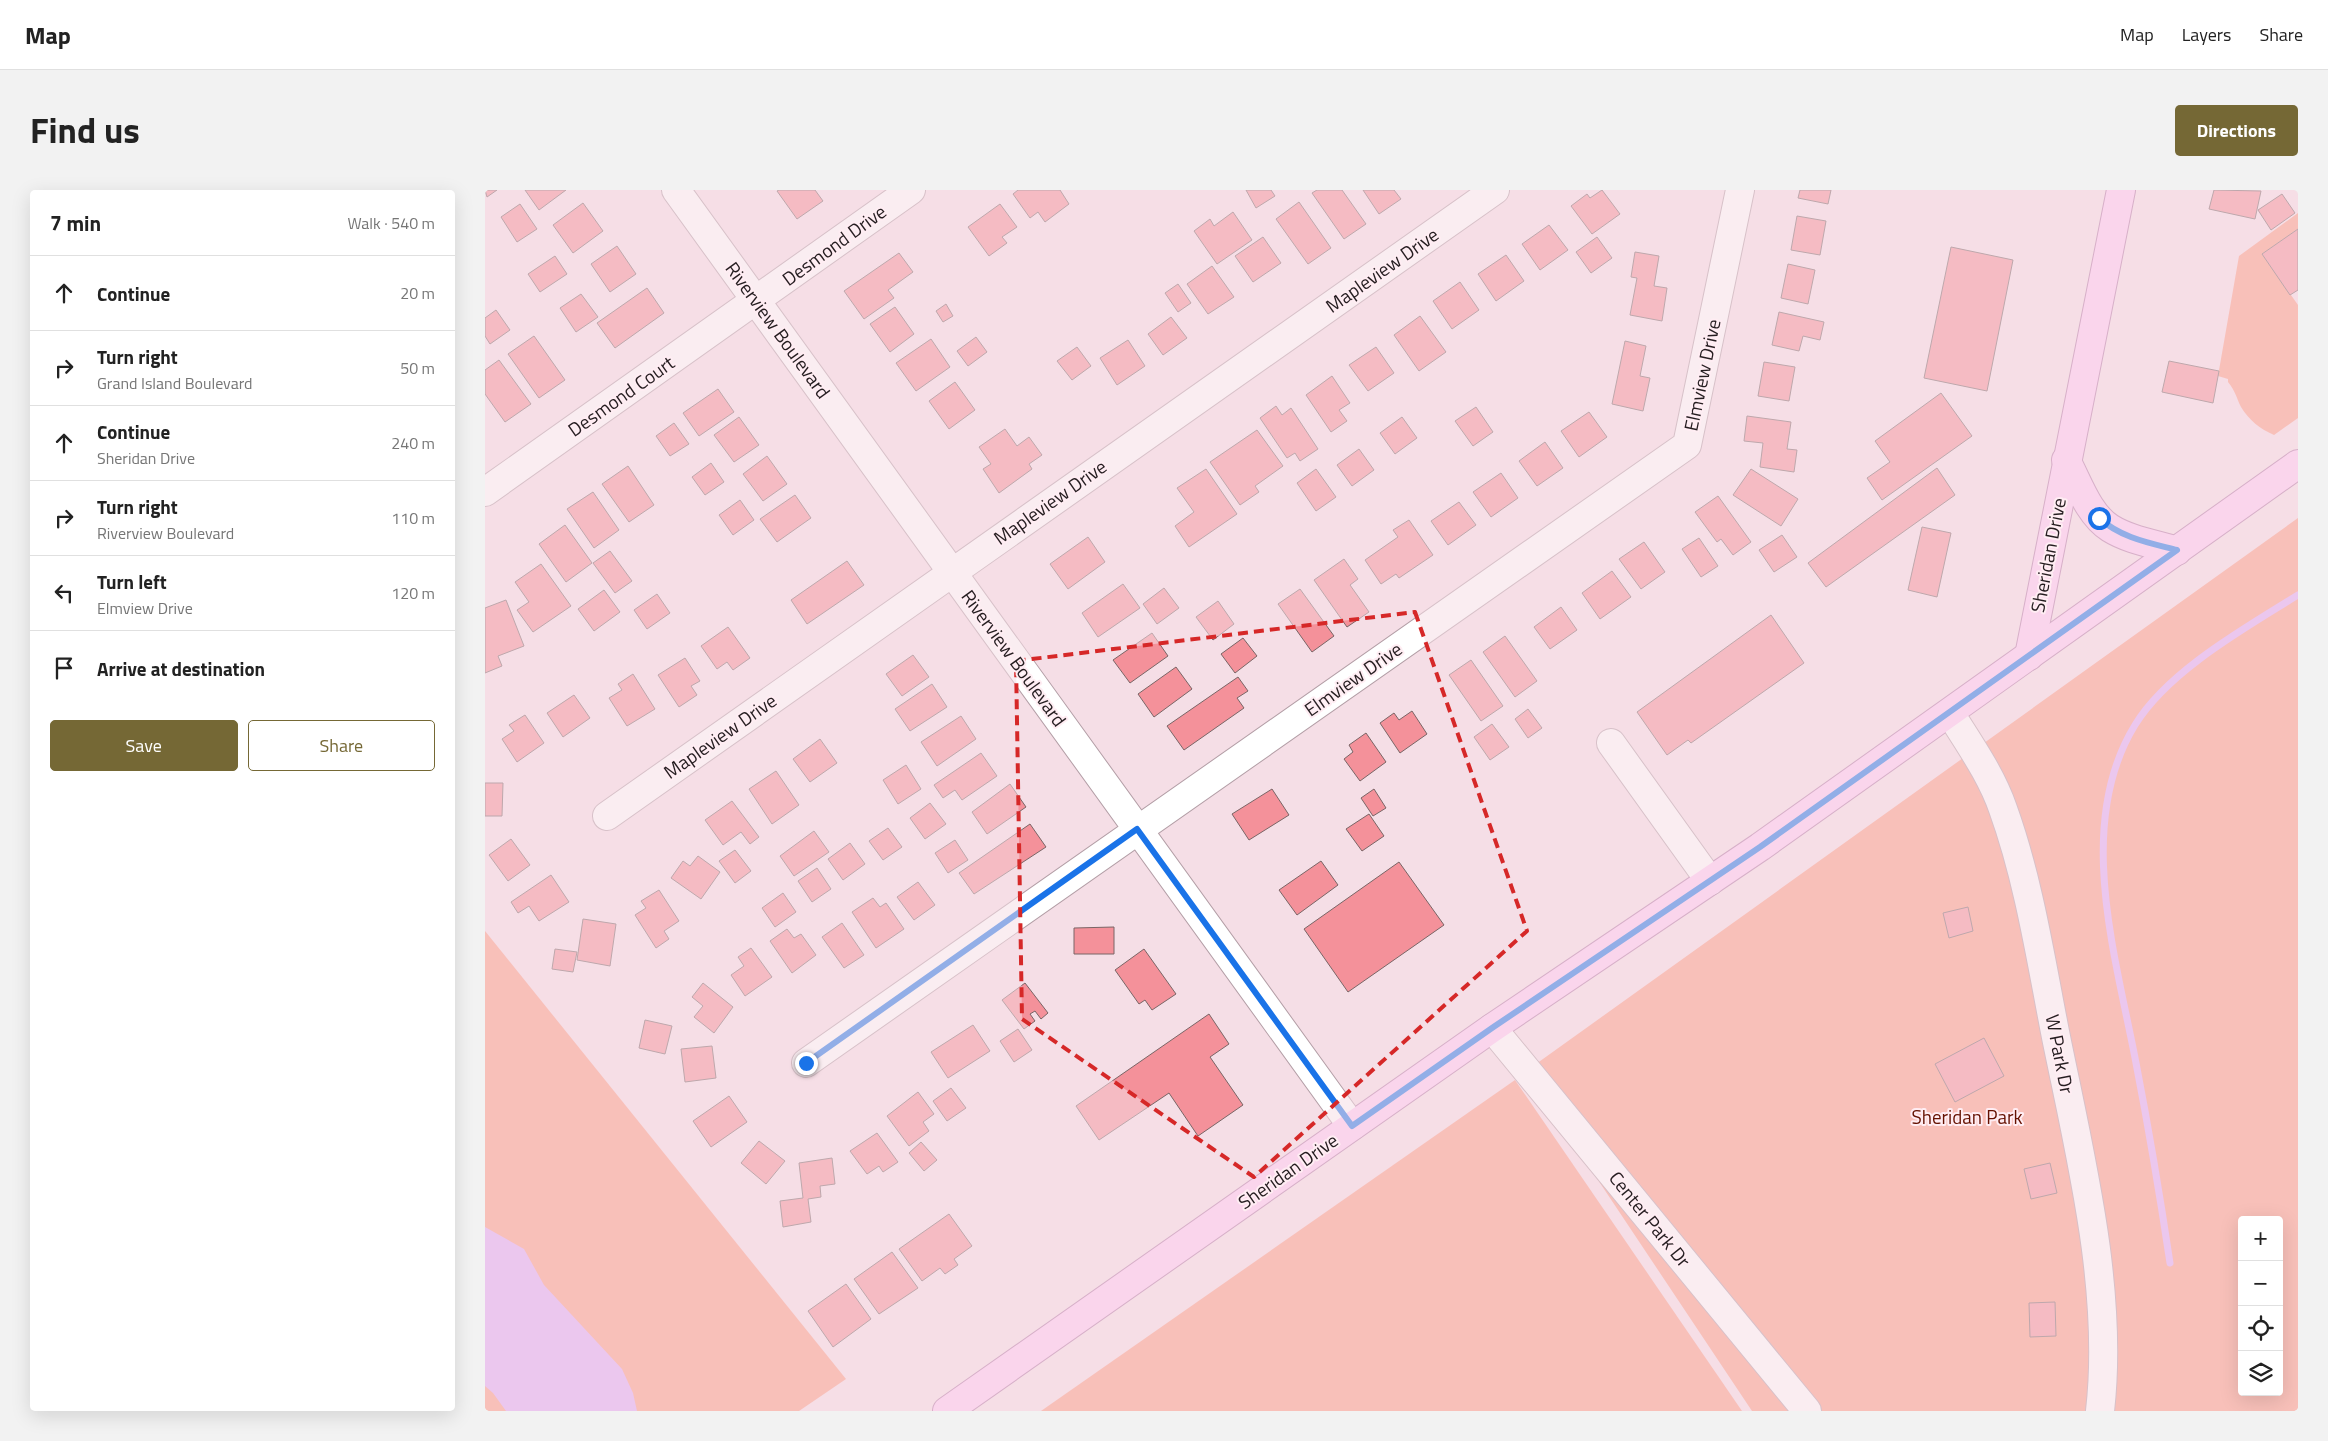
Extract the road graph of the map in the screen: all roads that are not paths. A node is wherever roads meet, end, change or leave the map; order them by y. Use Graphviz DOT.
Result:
graph roads {
  1 [pos="676,190"];
  2 [pos="911,190"];
  3 [pos="1495,190"];
  4 [pos="1740,190"];
  5 [pos="2121,190"];
  6 [pos="757,300"];
  7 [pos="2066,460"];
  8 [pos="2298,464"];
  9 [pos="485,492"];
  10 [pos="2177,550"];
  11 [pos="951,572"];
  12 [pos="2029,656"];
  13 [pos="1950,713"];
  14 [pos="1611,743"];
  15 [pos="607,816"];
  16 [pos="1137,829"];
  17 [pos="1709,881"];
  18 [pos="1492,1028"];
  19 [pos="806,1063"];
  20 [pos="1352,1126"];
  21 [pos="947,1411"];
  22 [pos="1807,1411"];
  23 [pos="2100,1411"];
  1 -- 6 [label="street, Riverview Boulevard"];
  2 -- 6 [label="street, Desmond Drive"];
  3 -- 11 [label="street, Mapleview Drive"];
  4 -- 16 [label="street, Elmview Drive"];
  5 -- 7 [label="main road, Sheridan Drive"];
  6 -- 9 [label="street, Desmond Court"];
  6 -- 11 [label="street, Riverview Boulevard"];
  7 -- 10 [label="main road"];
  7 -- 12 [label="main road, Sheridan Drive"];
  8 -- 10 [label="main road"];
  10 -- 12 [label="main road"];
  11 -- 15 [label="street, Mapleview Drive"];
  11 -- 16 [label="street, Riverview Boulevard"];
  12 -- 13 [label="main road, Sheridan Drive"];
  13 -- 17 [label="main road, Sheridan Drive"];
  13 -- 23 [label="street, W Park Dr"];
  14 -- 17 [label="street"];
  16 -- 19 [label="street, Elmview Drive"];
  16 -- 20 [label="street, Riverview Boulevard"];
  17 -- 18 [label="main road, Sheridan Drive"];
  18 -- 20 [label="main road, Sheridan Drive"];
  18 -- 22 [label="street, Center Park Dr"];
  20 -- 21 [label="main road, Sheridan Drive"];
}
